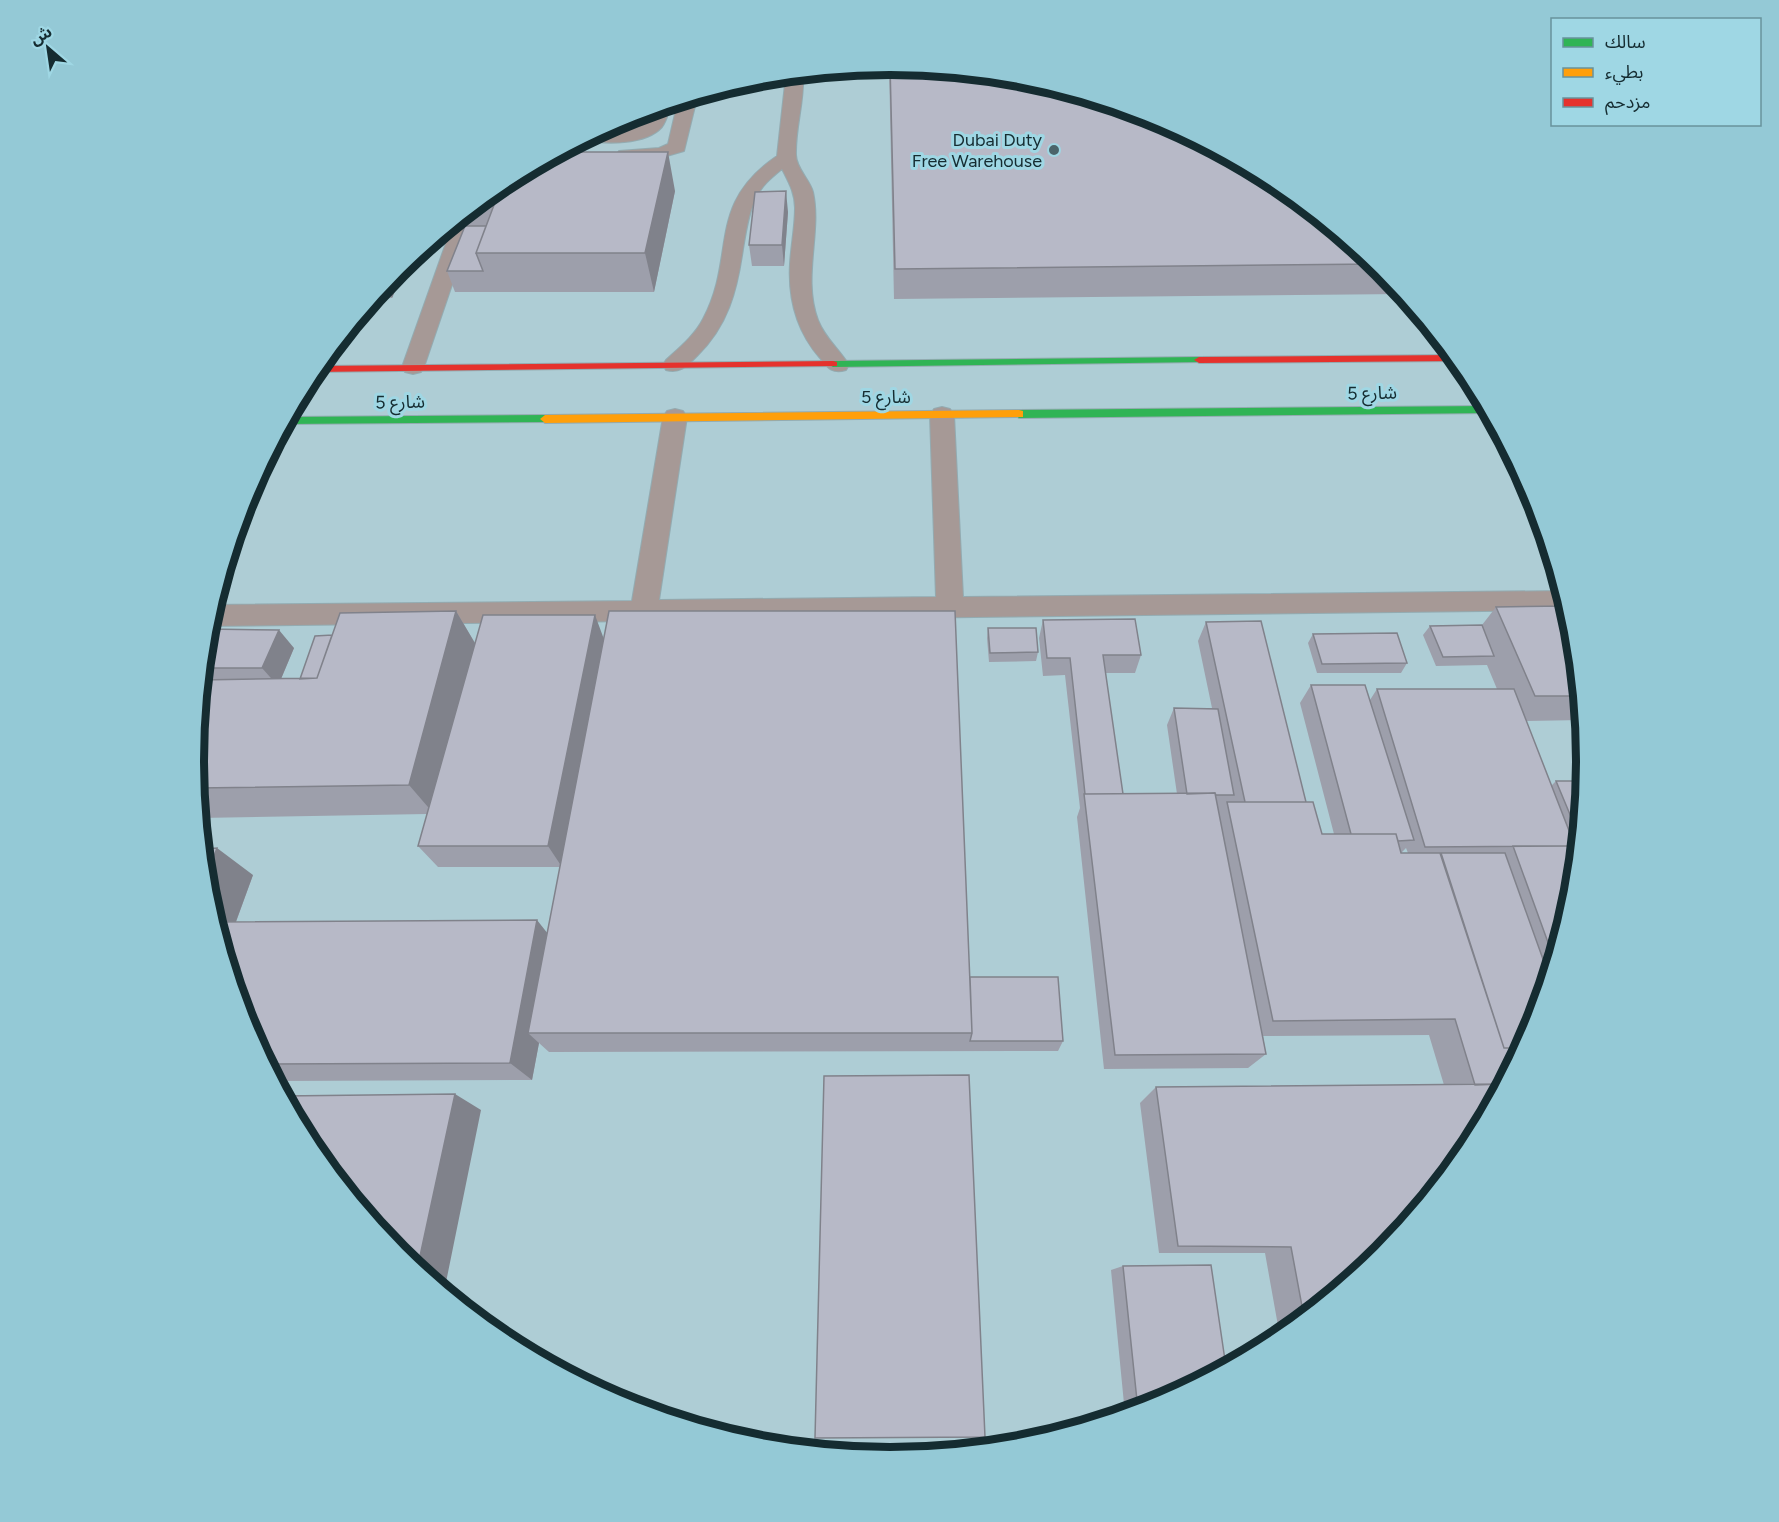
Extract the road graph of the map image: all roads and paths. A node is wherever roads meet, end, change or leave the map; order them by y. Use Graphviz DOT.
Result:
graph roads {
  1 [pos="794,82"];
  2 [pos="686,106"];
  3 [pos="659,115"];
  4 [pos="611,135"];
  5 [pos="609,155"];
  6 [pos="786,158"];
  7 [pos="461,229"];
  8 [pos="1445,358"];
  9 [pos="674,365"];
  10 [pos="838,365"];
  11 [pos="413,367"];
  12 [pos="518,367"];
  13 [pos="327,369"];
  14 [pos="496,384"];
  15 [pos="489,405"];
  16 [pos="1479,410"];
  17 [pos="942,415"];
  18 [pos="675,417"];
  19 [pos="496,418"];
  20 [pos="293,422"];
  21 [pos="1556,601"];
  22 [pos="950,607"];
  23 [pos="644,611"];
  24 [pos="220,616"];
  1 -- 6 [label="lane"];
  2 -- 5 [label="lane"];
  3 -- 4 [label="lane"];
  6 -- 9 [label="lane"];
  6 -- 10 [label="lane"];
  7 -- 11 [label="lane"];
  8 -- 10 [label="street, شارع 5"];
  9 -- 10 [label="street, شارع 5"];
  9 -- 12 [label="street, شارع 5"];
  11 -- 12 [label="street, شارع 5"];
  11 -- 13 [label="street, شارع 5"];
  12 -- 14 [label="street"];
  15 -- 19 [label="street"];
  16 -- 17 [label="street, شارع 5"];
  17 -- 18 [label="street, شارع 5"];
  17 -- 22 [label="lane"];
  18 -- 19 [label="street, شارع 5"];
  18 -- 23 [label="lane"];
  19 -- 20 [label="street, شارع 5"];
  21 -- 22 [label="lane"];
  22 -- 23 [label="lane"];
  23 -- 24 [label="lane"];
}
